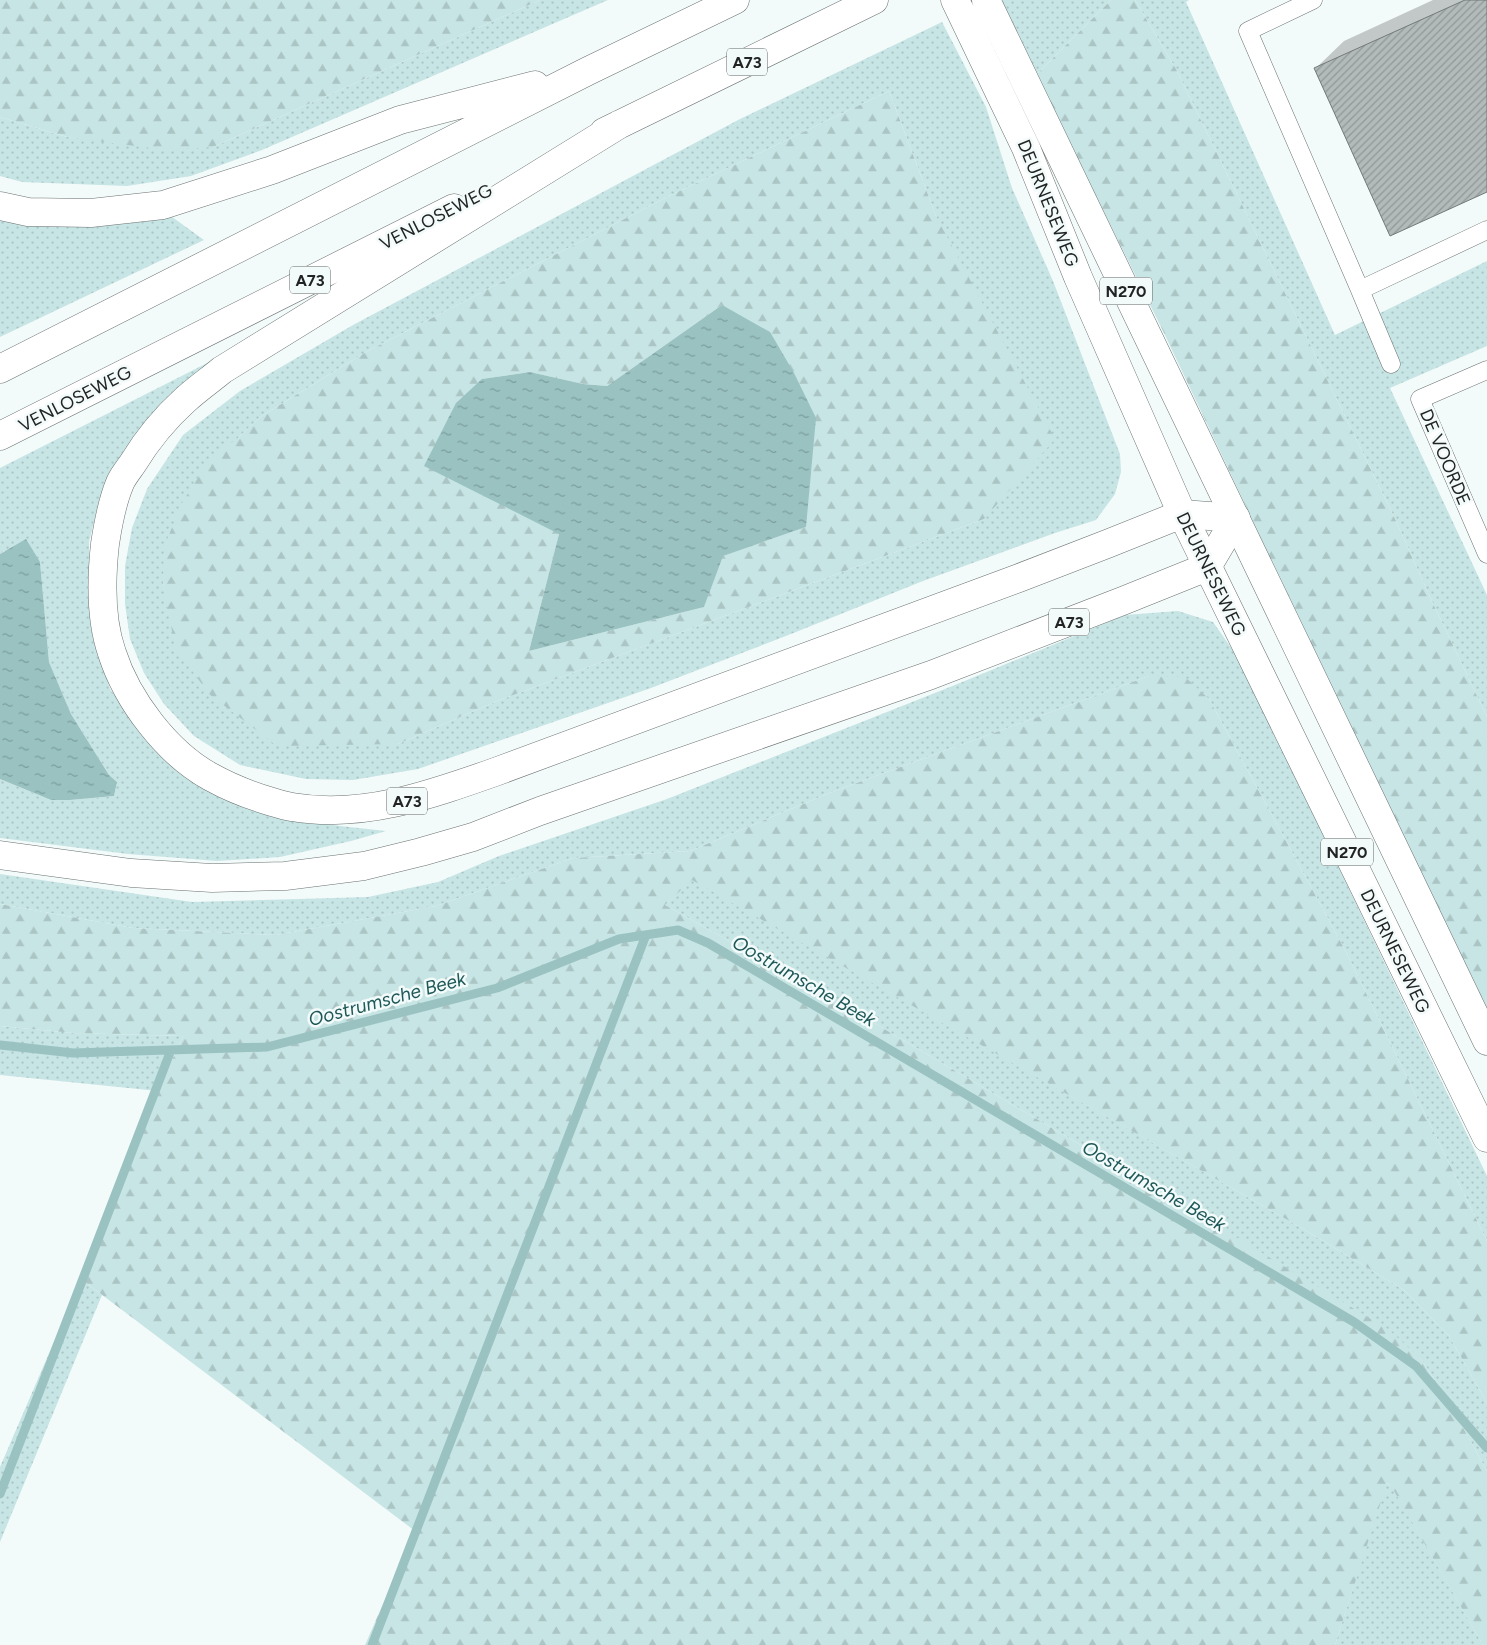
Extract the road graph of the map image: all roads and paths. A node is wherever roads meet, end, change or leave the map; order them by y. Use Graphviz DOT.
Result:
graph roads {
  1 [pos="735,0"];
  2 [pos="874,0"];
  3 [pos="955,0"];
  4 [pos="986,0"];
  5 [pos="1313,0"];
  6 [pos="588,71"];
  7 [pos="620,124"];
  8 [pos="0,206"];
  9 [pos="1487,230"];
  10 [pos="1360,290"];
  11 [pos="1391,364"];
  12 [pos="0,369"];
  13 [pos="1487,370"];
  14 [pos="0,436"];
  15 [pos="1182,514"];
  16 [pos="1236,518"];
  17 [pos="1487,554"];
  18 [pos="1207,567"];
  19 [pos="0,855"];
  20 [pos="1487,1041"];
  21 [pos="1487,1138"];
  1 -- 6 [label="main road"];
  2 -- 7 [label="main road, VENLOSEWEG / A73"];
  3 -- 15 [label="main road, DEURNESEWEG / N270"];
  4 -- 16 [label="main road, DEURNESEWEG / N270"];
  5 -- 10 [label="lane"];
  6 -- 8 [label="main road"];
  6 -- 12 [label="main road"];
  7 -- 14 [label="main road, VENLOSEWEG / A73"];
  7 -- 15 [label="main road, A73"];
  9 -- 10 [label="lane"];
  10 -- 11 [label="lane"];
  13 -- 17 [label="lane, DE VOORDE"];
  15 -- 16 [label="main road"];
  15 -- 18 [label="main road, DEURNESEWEG / N270"];
  16 -- 18 [label="main road"];
  16 -- 20 [label="main road, DEURNESEWEG / N270"];
  18 -- 19 [label="main road, A73"];
  18 -- 21 [label="main road, DEURNESEWEG / N270"];
}
